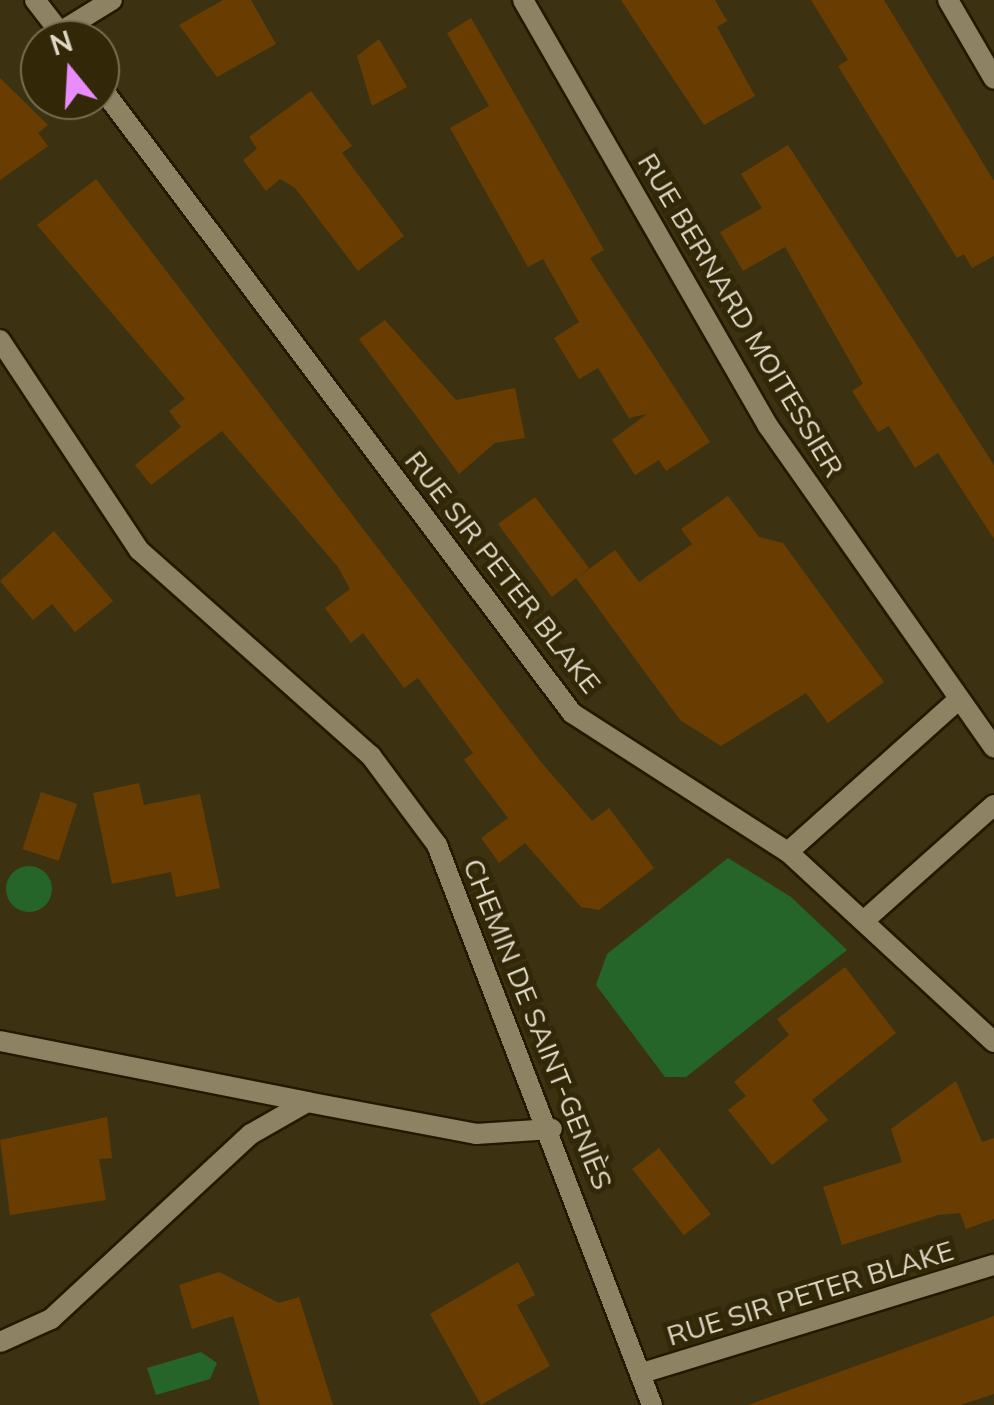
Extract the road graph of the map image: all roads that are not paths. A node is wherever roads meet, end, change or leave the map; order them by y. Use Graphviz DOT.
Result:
graph roads {
  1 [pos="35,0"];
  2 [pos="112,0"];
  3 [pos="523,0"];
  4 [pos="948,0"];
  5 [pos="51,20"];
  6 [pos="85,20"];
  7 [pos="994,79"];
  8 [pos="120,113"];
  9 [pos="0,340"];
  10 [pos="956,702"];
  11 [pos="994,748"];
  12 [pos="994,804"];
  13 [pos="788,852"];
  14 [pos="867,918"];
  15 [pos="0,1041"];
  16 [pos="994,1042"];
  17 [pos="307,1102"];
  18 [pos="552,1130"];
  19 [pos="994,1265"];
  20 [pos="0,1342"];
  21 [pos="642,1373"];
  22 [pos="652,1405"];
  1 -- 5 [label="street"];
  2 -- 6 [label="street"];
  3 -- 10 [label="street, RUE BERNARD MOITESSIER"];
  4 -- 7 [label="street"];
  8 -- 13 [label="street, RUE SIR PETER BLAKE"];
  9 -- 18 [label="street, CHEMIN DE SAINT-GENIÈS"];
  10 -- 11 [label="street, RUE BERNARD MOITESSIER"];
  10 -- 13 [label="street"];
  12 -- 14 [label="street"];
  13 -- 14 [label="street, RUE SIR PETER BLAKE"];
  14 -- 16 [label="street, RUE SIR PETER BLAKE"];
  15 -- 17 [label="street"];
  17 -- 18 [label="street"];
  17 -- 20 [label="street"];
  18 -- 21 [label="street, CHEMIN DE SAINT-GENIÈS"];
  19 -- 21 [label="street, RUE SIR PETER BLAKE"];
  21 -- 22 [label="street, CHEMIN DE SAINT-GENIÈS"];
}
